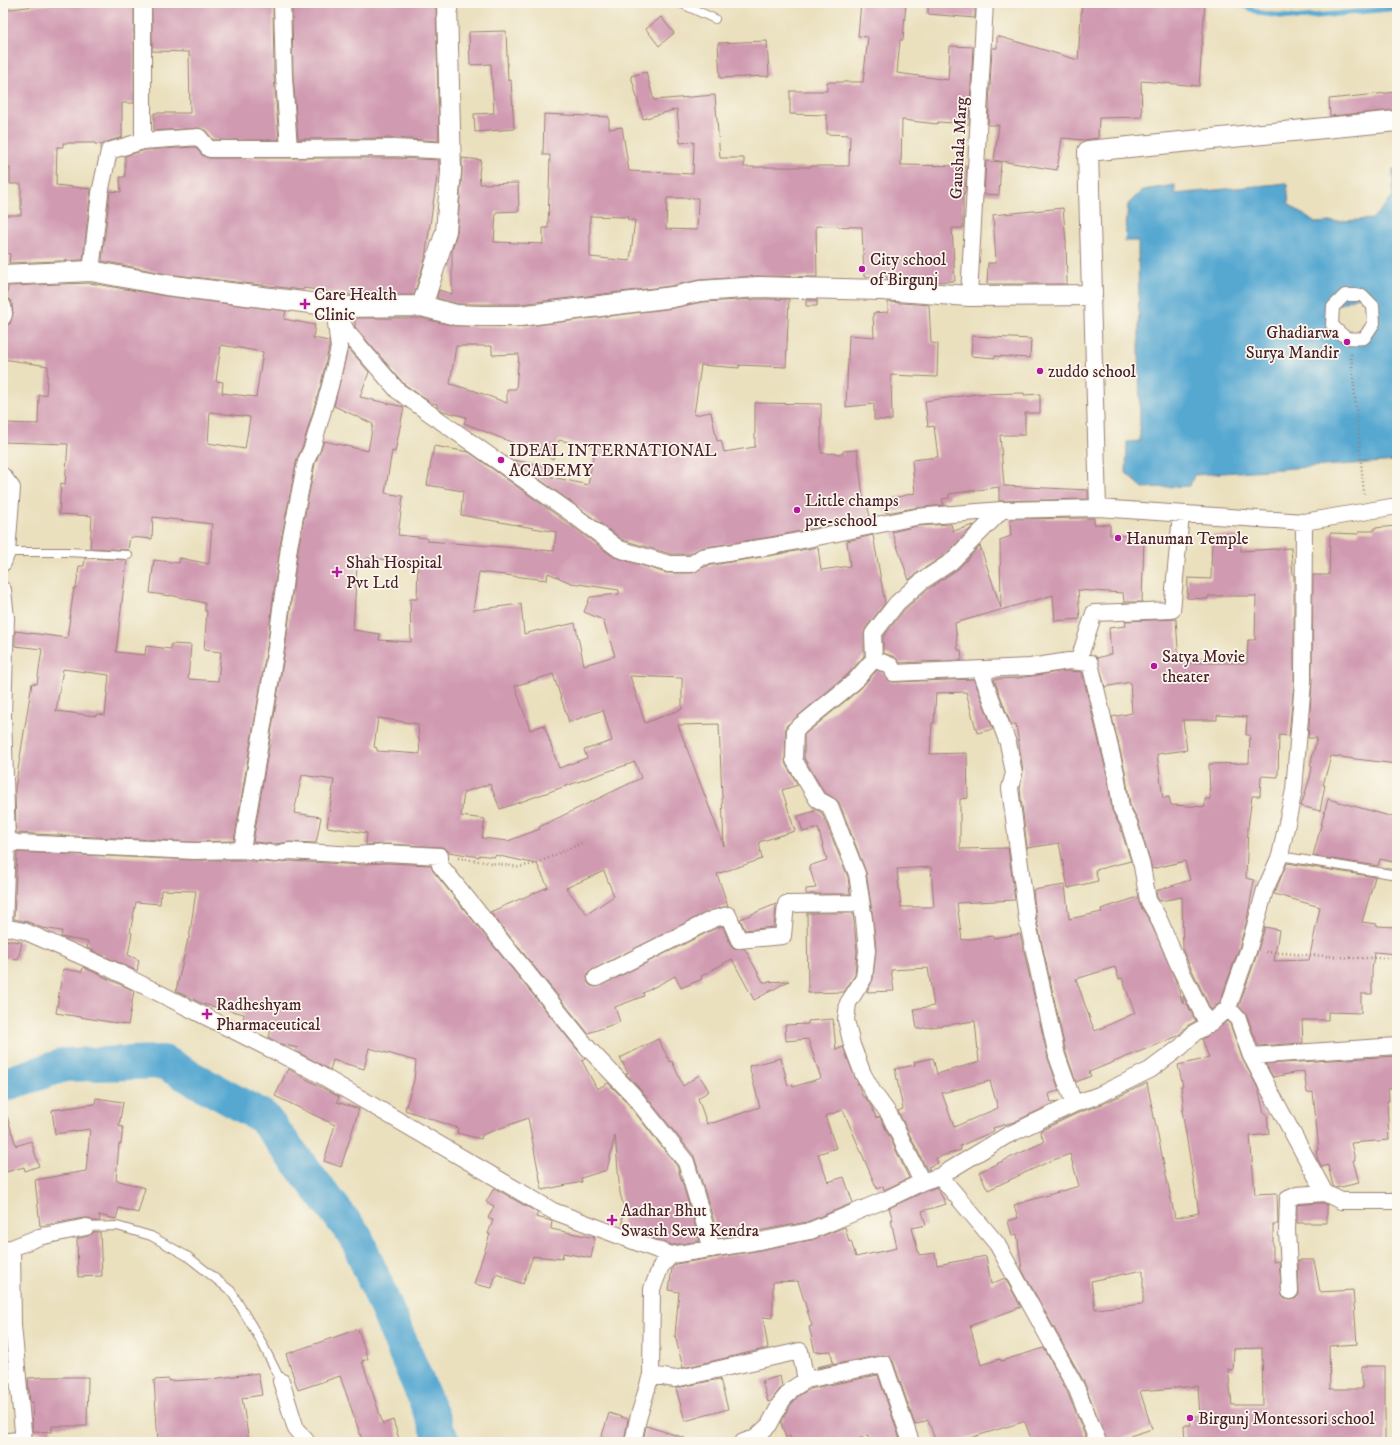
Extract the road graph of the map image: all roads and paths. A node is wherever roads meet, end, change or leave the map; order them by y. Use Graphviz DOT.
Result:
graph roads {
  1 [pos="143,3"];
  2 [pos="282,3"];
  3 [pos="446,3"];
  4 [pos="680,3"];
  5 [pos="985,3"];
  6 [pos="715,19"];
  7 [pos="1397,121"];
  8 [pos="143,141"];
  9 [pos="289,148"];
  10 [pos="451,151"];
  11 [pos="91,271"];
  12 [pos="3,275"];
  13 [pos="1092,295"];
  14 [pos="969,296"];
  15 [pos="3,306"];
  16 [pos="422,306"];
  17 [pos="341,310"];
  18 [pos="3,317"];
  19 [pos="1350,340"];
  20 [pos="1360,467"];
  21 [pos="3,476"];
  22 [pos="1397,506"];
  23 [pos="1098,508"];
  24 [pos="1002,510"];
  25 [pos="1181,514"];
  26 [pos="1304,522"];
  27 [pos="128,555"];
  28 [pos="5,558"];
  29 [pos="3,590"];
  30 [pos="874,659"];
  31 [pos="1078,662"];
  32 [pos="989,669"];
  33 [pos="3,715"];
  34 [pos="5,840"];
  35 [pos="584,842"];
  36 [pos="242,850"];
  37 [pos="440,856"];
  38 [pos="1280,856"];
  39 [pos="1397,875"];
  40 [pos="861,903"];
  41 [pos="3,927"];
  42 [pos="1248,951"];
  43 [pos="1397,958"];
  44 [pos="596,978"];
  45 [pos="1228,1008"];
  46 [pos="1208,1024"];
  47 [pos="1397,1046"];
  48 [pos="1251,1056"];
  49 [pos="1074,1104"];
  50 [pos="940,1176"];
  51 [pos="922,1182"];
  52 [pos="1325,1193"];
  53 [pos="1397,1201"];
  54 [pos="86,1227"];
  55 [pos="8,1248"];
  56 [pos="712,1248"];
  57 [pos="671,1255"];
  58 [pos="1290,1291"];
  59 [pos="651,1375"];
  60 [pos="806,1380"];
  61 [pos="281,1381"];
  62 [pos="24,1441"];
  63 [pos="3,1442"];
  64 [pos="306,1442"];
  65 [pos="633,1442"];
  66 [pos="743,1442"];
  67 [pos="911,1442"];
  68 [pos="1098,1442"];
  1 -- 8 [label="street"];
  2 -- 9 [label="street"];
  3 -- 10 [label="street"];
  4 -- 6 [label="lane"];
  5 -- 14 [label="street, Gaushala Marg"];
  7 -- 13 [label="street"];
  8 -- 9 [label="street"];
  8 -- 11 [label="street"];
  9 -- 10 [label="street"];
  10 -- 16 [label="street"];
  11 -- 12 [label="street"];
  11 -- 17 [label="street"];
  13 -- 14 [label="street"];
  13 -- 23 [label="street"];
  14 -- 16 [label="street"];
  15 -- 18 [label="street"];
  16 -- 17 [label="street"];
  17 -- 24 [label="street"];
  17 -- 36 [label="street"];
  19 -- 20 [label="path"];
  21 -- 28 [label="street"];
  22 -- 26 [label="street"];
  23 -- 24 [label="street"];
  23 -- 25 [label="street"];
  24 -- 30 [label="street"];
  25 -- 26 [label="street"];
  25 -- 31 [label="street"];
  26 -- 38 [label="street"];
  27 -- 28 [label="lane"];
  29 -- 33 [label="street"];
  30 -- 32 [label="street"];
  30 -- 40 [label="street"];
  31 -- 32 [label="street"];
  31 -- 46 [label="street"];
  32 -- 49 [label="street"];
  33 -- 34 [label="street"];
  34 -- 36 [label="street"];
  34 -- 41 [label="street"];
  35 -- 37 [label="path"];
  36 -- 37 [label="street"];
  37 -- 56 [label="street"];
  38 -- 39 [label="lane"];
  38 -- 42 [label="street"];
  40 -- 44 [label="street"];
  40 -- 51 [label="street"];
  41 -- 57 [label="street"];
  42 -- 43 [label="path"];
  42 -- 45 [label="street"];
  45 -- 46 [label="street"];
  45 -- 48 [label="street"];
  46 -- 49 [label="street"];
  47 -- 48 [label="street"];
  48 -- 52 [label="street"];
  49 -- 50 [label="street"];
  50 -- 51 [label="street"];
  50 -- 68 [label="street"];
  51 -- 56 [label="street"];
  52 -- 53 [label="street"];
  52 -- 58 [label="street"];
  54 -- 55 [label="street"];
  54 -- 61 [label="lane"];
  55 -- 62 [label="street"];
  56 -- 57 [label="street"];
  57 -- 59 [label="street"];
  59 -- 60 [label="street"];
  59 -- 65 [label="street"];
  60 -- 66 [label="street"];
  60 -- 67 [label="street"];
  61 -- 64 [label="street"];
  62 -- 63 [label="street"];
}
